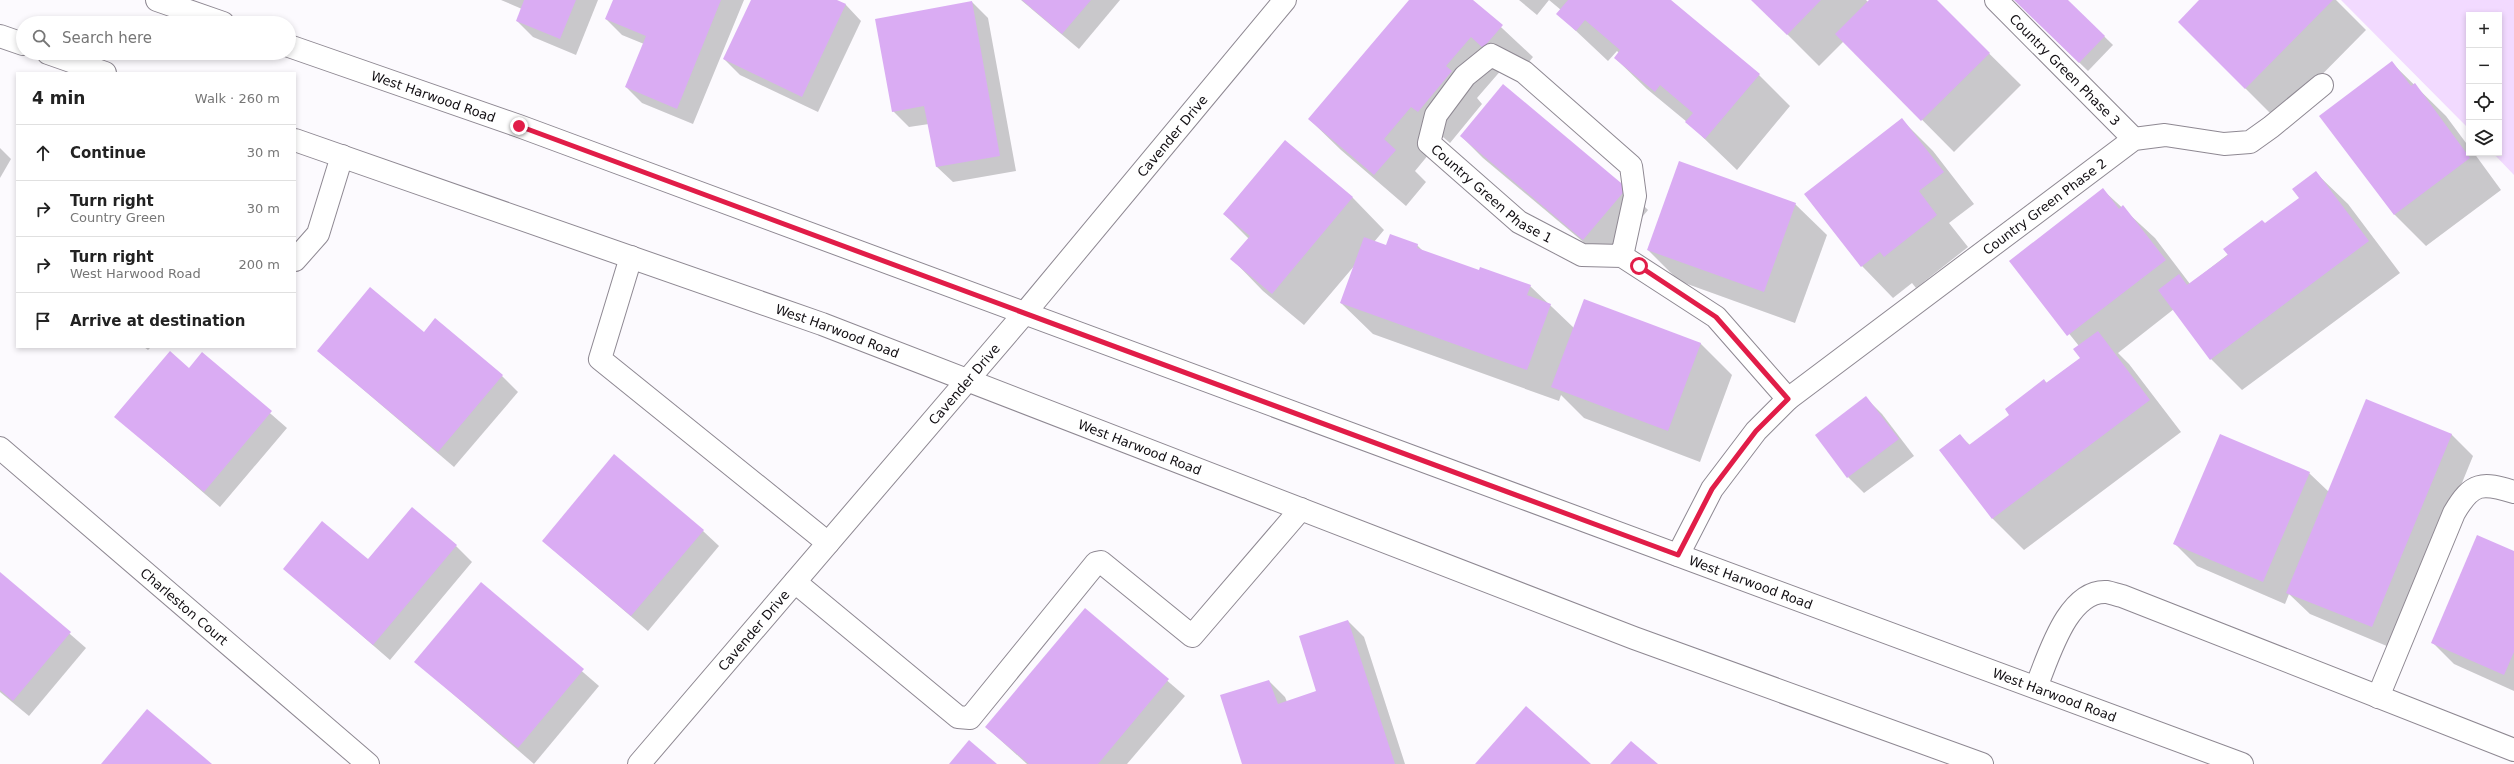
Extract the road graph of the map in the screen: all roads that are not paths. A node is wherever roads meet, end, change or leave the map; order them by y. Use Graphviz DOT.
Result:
graph roads {
  1 [pos="157,0"];
  2 [pos="1285,0"];
  3 [pos="1996,0"];
  4 [pos="203,16"];
  5 [pos="0,36"];
  6 [pos="16,42"];
  7 [pos="296,48"];
  8 [pos="68,60"];
  9 [pos="102,72"];
  10 [pos="2322,85"];
  11 [pos="2134,139"];
  12 [pos="296,140"];
  13 [pos="342,156"];
  14 [pos="1622,256"];
  15 [pos="632,258"];
  16 [pos="296,259"];
  17 [pos="1024,314"];
  18 [pos="968,380"];
  19 [pos="1788,399"];
  20 [pos="0,448"];
  21 [pos="2514,492"];
  22 [pos="1301,509"];
  23 [pos="828,543"];
  24 [pos="1678,555"];
  25 [pos="795,582"];
  26 [pos="2036,687"];
  27 [pos="2378,697"];
  28 [pos="2514,750"];
  29 [pos="368,764"];
  30 [pos="639,764"];
  31 [pos="1982,764"];
  32 [pos="2242,764"];
  1 -- 4 [label="main road"];
  2 -- 17 [label="main road, Cavender Drive"];
  3 -- 11 [label="main road, Country Green Phase 3"];
  5 -- 6 [label="main road"];
  7 -- 17 [label="main road, West Harwood Road"];
  8 -- 9 [label="main road"];
  10 -- 11 [label="main road, Country Green Phase 2"];
  11 -- 19 [label="main road, Country Green Phase 2"];
  12 -- 13 [label="main road, West Harwood Road"];
  13 -- 15 [label="main road, West Harwood Road"];
  13 -- 16 [label="main road"];
  14 -- 14 [label="main road, Country Green Phase 1"];
  14 -- 19 [label="main road"];
  15 -- 18 [label="main road, West Harwood Road"];
  15 -- 23 [label="main road"];
  17 -- 18 [label="main road, Cavender Drive"];
  17 -- 24 [label="main road, West Harwood Road"];
  18 -- 22 [label="main road, West Harwood Road"];
  18 -- 23 [label="main road, Cavender Drive"];
  19 -- 24 [label="main road, Country Green Phase 2"];
  20 -- 29 [label="main road, Charleston Court"];
  21 -- 27 [label="main road"];
  22 -- 25 [label="main road"];
  22 -- 31 [label="main road, West Harwood Road"];
  23 -- 25 [label="main road, Cavender Drive"];
  24 -- 26 [label="main road, West Harwood Road"];
  25 -- 30 [label="main road, Cavender Drive"];
  26 -- 27 [label="main road"];
  26 -- 32 [label="main road, West Harwood Road"];
  27 -- 28 [label="main road"];
}
